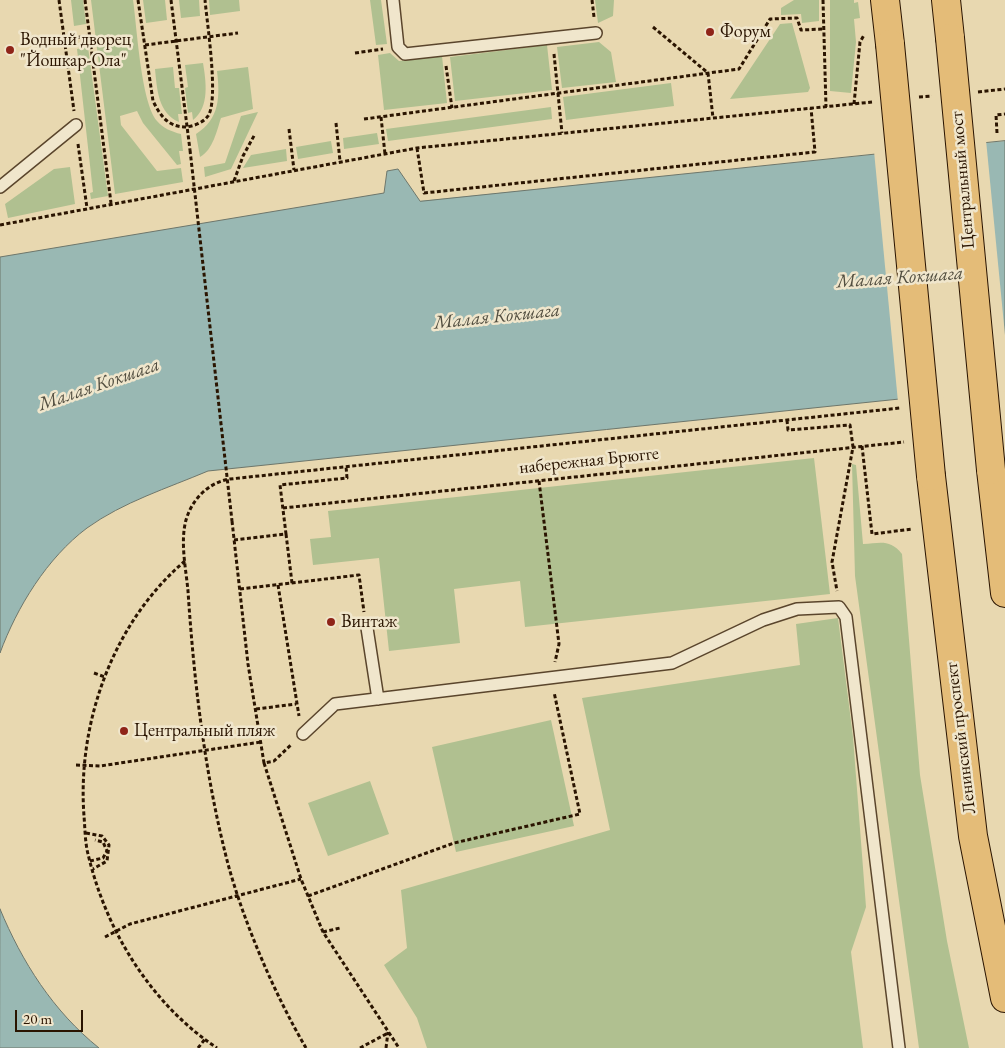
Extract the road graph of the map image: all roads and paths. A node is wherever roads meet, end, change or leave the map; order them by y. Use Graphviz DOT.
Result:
graph roads {
  1 [pos="59,0"];
  2 [pos="86,0"];
  3 [pos="138,0"];
  4 [pos="171,0"];
  5 [pos="205,0"];
  6 [pos="393,0"];
  7 [pos="823,0"];
  8 [pos="885,0"];
  9 [pos="946,0"];
  10 [pos="653,27"];
  11 [pos="823,29"];
  12 [pos="238,33"];
  13 [pos="596,34"];
  14 [pos="90,36"];
  15 [pos="208,37"];
  16 [pos="552,38"];
  17 [pos="64,39"];
  18 [pos="176,41"];
  19 [pos="860,42"];
  20 [pos="145,45"];
  21 [pos="377,50"];
  22 [pos="445,50"];
  23 [pos="355,53"];
  24 [pos="708,73"];
  25 [pos="558,94"];
  26 [pos="826,106"];
  27 [pos="452,108"];
  28 [pos="811,108"];
  29 [pos="1005,114"];
  30 [pos="381,117"];
  31 [pos="713,118"];
  32 [pos="364,120"];
  33 [pos="336,123"];
  34 [pos="76,125"];
  35 [pos="187,127"];
  36 [pos="289,130"];
  37 [pos="562,133"];
  38 [pos="997,133"];
  39 [pos="256,134"];
  40 [pos="417,148"];
  41 [pos="385,154"];
  42 [pos="340,162"];
  43 [pos="294,170"];
  44 [pos="234,181"];
  45 [pos="0,187"];
  46 [pos="111,203"];
  47 [pos="87,208"];
  48 [pos="0,225"];
  49 [pos="906,407"];
  50 [pos="787,420"];
  51 [pos="898,442"];
  52 [pos="862,446"];
  53 [pos="853,447"];
  54 [pos="346,466"];
  55 [pos="539,481"];
  56 [pos="283,508"];
  57 [pos="913,529"];
  58 [pos="286,534"];
  59 [pos="234,540"];
  60 [pos="186,560"];
  61 [pos="292,584"];
  62 [pos="278,585"];
  63 [pos="240,589"];
  64 [pos="1005,592"];
  65 [pos="362,601"];
  66 [pos="839,606"];
  67 [pos="367,628"];
  68 [pos="94,673"];
  69 [pos="105,677"];
  70 [pos="551,678"];
  71 [pos="378,699"];
  72 [pos="296,704"];
  73 [pos="256,709"];
  74 [pos="303,734"];
  75 [pos="261,742"];
  76 [pos="206,750"];
  77 [pos="264,763"];
  78 [pos="76,765"];
  79 [pos="84,766"];
  80 [pos="86,833"];
  81 [pos="95,840"];
  82 [pos="90,861"];
  83 [pos="93,869"];
  84 [pos="301,879"];
  85 [pos="238,896"];
  86 [pos="308,896"];
  87 [pos="340,928"];
  88 [pos="116,932"];
  89 [pos="323,932"];
  90 [pos="105,937"];
  91 [pos="1005,998"];
  92 [pos="388,1032"];
  93 [pos="205,1039"];
  94 [pos="198,1048"];
  95 [pos="217,1048"];
  96 [pos="306,1048"];
  97 [pos="360,1048"];
  98 [pos="386,1048"];
  99 [pos="399,1048"];
  100 [pos="899,1048"];
  1 -- 17 [label="path"];
  2 -- 14 [label="path"];
  3 -- 20 [label="path"];
  4 -- 18 [label="path"];
  5 -- 15 [label="path"];
  6 -- 22 [label="lane"];
  7 -- 11 [label="path"];
  8 -- 91 [label="main road, Ленинский проспект, bridge"];
  9 -- 64 [label="main road, Центральный мост, bridge"];
  10 -- 24 [label="path"];
  11 -- 24 [label="path"];
  11 -- 26 [label="path"];
  12 -- 15 [label="path"];
  13 -- 16 [label="lane"];
  14 -- 17 [label="path"];
  14 -- 46 [label="path"];
  15 -- 18 [label="path"];
  15 -- 35 [label="path"];
  16 -- 22 [label="lane"];
  16 -- 25 [label="path"];
  17 -- 34 [label="path"];
  18 -- 20 [label="path"];
  18 -- 35 [label="path"];
  19 -- 26 [label="path"];
  20 -- 35 [label="path"];
  21 -- 23 [label="path"];
  22 -- 27 [label="path"];
  24 -- 25 [label="path"];
  24 -- 31 [label="path"];
  25 -- 27 [label="path"];
  25 -- 37 [label="path"];
  26 -- 28 [label="path"];
  27 -- 30 [label="path"];
  28 -- 31 [label="path"];
  28 -- 40 [label="path"];
  29 -- 38 [label="path"];
  30 -- 32 [label="path"];
  30 -- 41 [label="path"];
  31 -- 37 [label="path"];
  33 -- 42 [label="path"];
  34 -- 45 [label="lane"];
  34 -- 47 [label="path"];
  35 -- 59 [label="path, bridge"];
  36 -- 43 [label="path"];
  37 -- 40 [label="path"];
  39 -- 44 [label="path"];
  40 -- 41 [label="path"];
  41 -- 42 [label="path"];
  42 -- 43 [label="path"];
  43 -- 44 [label="path"];
  44 -- 46 [label="path"];
  46 -- 47 [label="path"];
  47 -- 48 [label="path"];
  49 -- 50 [label="path"];
  50 -- 53 [label="path"];
  50 -- 54 [label="path"];
  51 -- 52 [label="path, набережная Брюгге"];
  52 -- 53 [label="path, набережная Брюгге"];
  52 -- 57 [label="path"];
  53 -- 55 [label="path, набережная Брюгге"];
  53 -- 66 [label="path"];
  54 -- 56 [label="path"];
  54 -- 60 [label="path"];
  55 -- 56 [label="path, набережная Брюгге"];
  55 -- 70 [label="path"];
  56 -- 58 [label="path"];
  58 -- 59 [label="path"];
  58 -- 61 [label="path"];
  59 -- 63 [label="path"];
  60 -- 69 [label="path"];
  60 -- 76 [label="path"];
  61 -- 62 [label="path"];
  61 -- 65 [label="path"];
  62 -- 63 [label="path"];
  62 -- 72 [label="path"];
  63 -- 73 [label="path"];
  66 -- 70 [label="lane"];
  66 -- 100 [label="lane"];
  67 -- 71 [label="lane"];
  68 -- 69 [label="path"];
  69 -- 79 [label="path"];
  70 -- 71 [label="lane"];
  70 -- 86 [label="path"];
  71 -- 74 [label="lane"];
  72 -- 73 [label="path"];
  72 -- 74 [label="path"];
  73 -- 75 [label="path"];
  74 -- 77 [label="path"];
  75 -- 76 [label="path"];
  75 -- 77 [label="path"];
  76 -- 79 [label="path"];
  76 -- 85 [label="path"];
  77 -- 84 [label="path"];
  78 -- 79 [label="path"];
  79 -- 80 [label="path"];
  80 -- 82 [label="path"];
  80 -- 83 [label="path"];
  81 -- 82 [label="path"];
  82 -- 83 [label="path"];
  83 -- 88 [label="path"];
  84 -- 85 [label="path"];
  84 -- 86 [label="path"];
  85 -- 88 [label="path"];
  85 -- 96 [label="path"];
  86 -- 89 [label="path"];
  87 -- 89 [label="path"];
  88 -- 90 [label="path"];
  88 -- 93 [label="path"];
  89 -- 92 [label="path"];
  92 -- 97 [label="path"];
  92 -- 98 [label="path"];
  92 -- 99 [label="path"];
  93 -- 94 [label="path"];
  93 -- 95 [label="path"];
}
